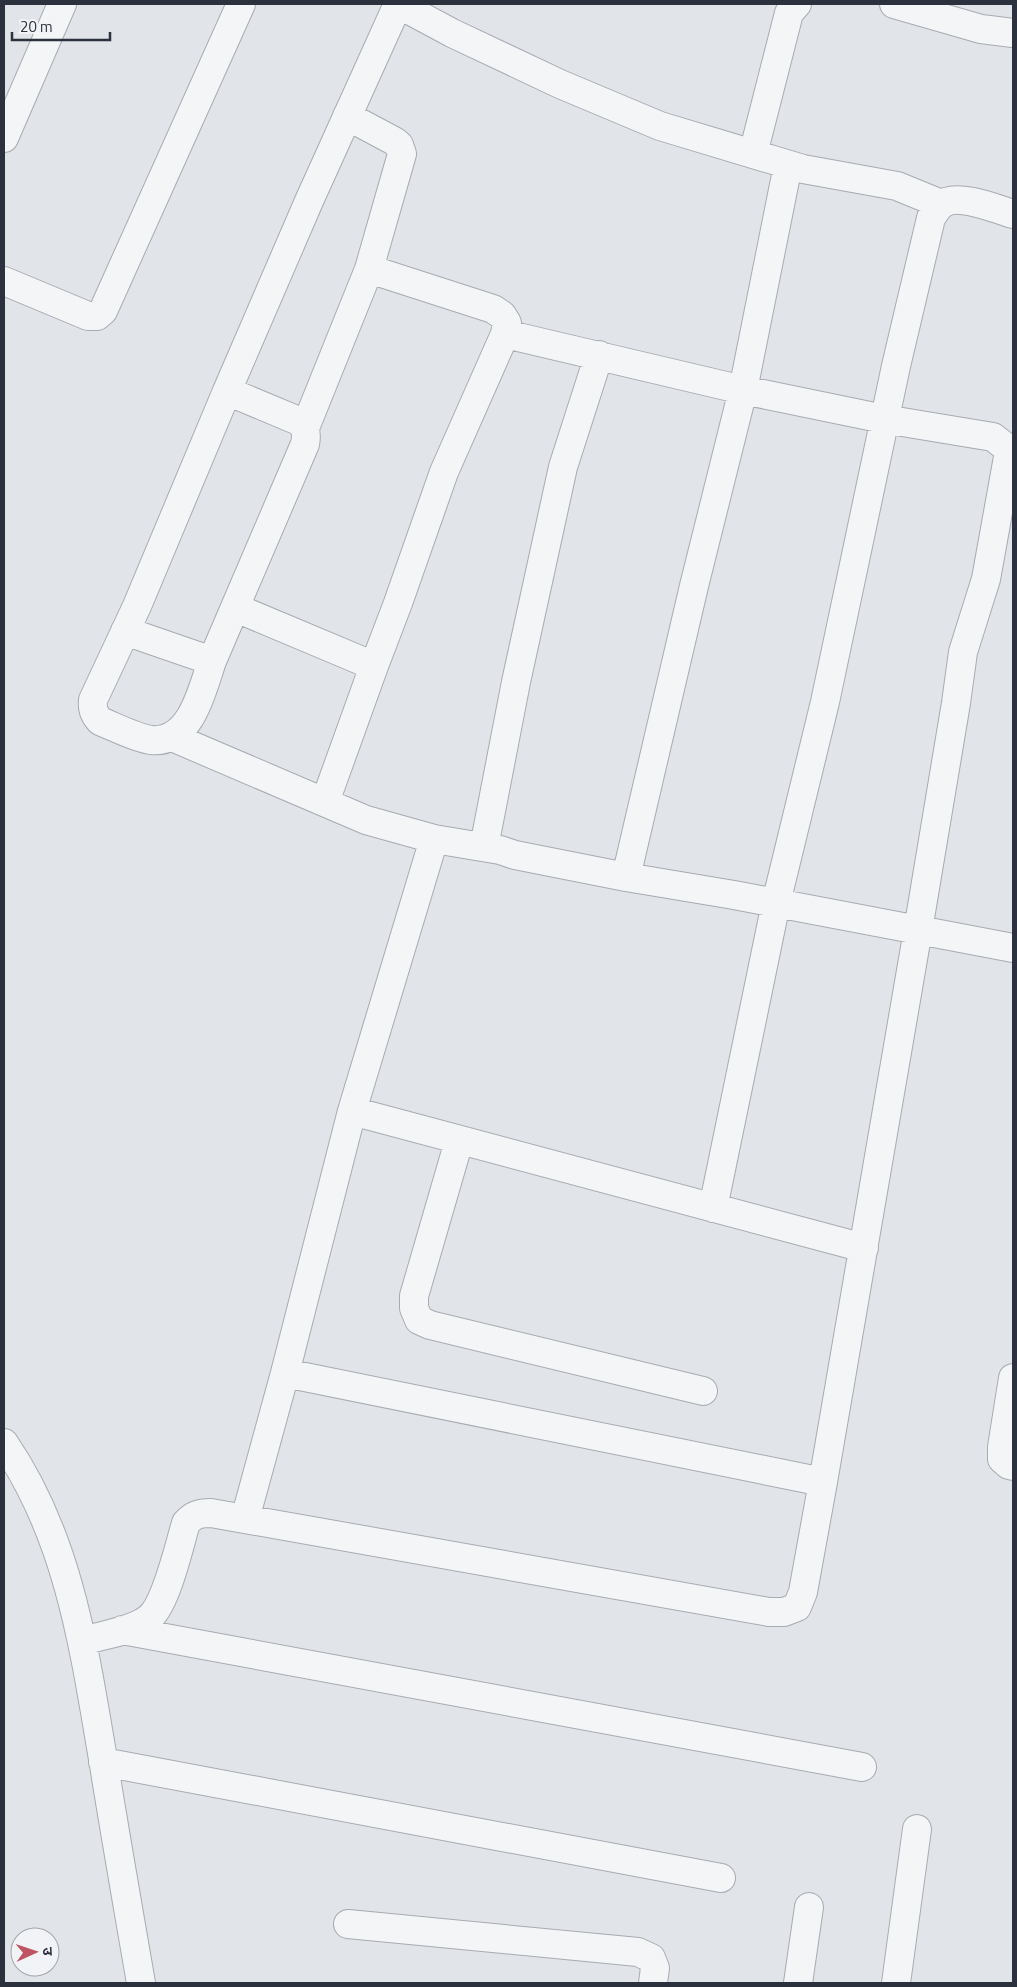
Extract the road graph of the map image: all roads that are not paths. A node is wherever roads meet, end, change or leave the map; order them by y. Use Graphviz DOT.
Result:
graph roads {
  1 [pos="62,4"];
  2 [pos="242,4"];
  3 [pos="797,4"];
  4 [pos="894,4"];
  5 [pos="1013,32"];
  6 [pos="347,116"];
  7 [pos="4,138"];
  8 [pos="753,154"];
  9 [pos="788,165"];
  10 [pos="942,204"];
  11 [pos="1013,214"];
  12 [pos="369,269"];
  13 [pos="4,281"];
  14 [pos="505,334"];
  15 [pos="599,355"];
  16 [pos="744,390"];
  17 [pos="227,391"];
  18 [pos="884,419"];
  19 [pos="305,428"];
  20 [pos="1007,442"];
  21 [pos="236,608"];
  22 [pos="125,631"];
  23 [pos="212,662"];
  24 [pos="374,666"];
  25 [pos="172,737"];
  26 [pos="325,802"];
  27 [pos="434,839"];
  28 [pos="484,847"];
  29 [pos="626,877"];
  30 [pos="776,903"];
  31 [pos="918,930"];
  32 [pos="1013,948"];
  33 [pos="352,1111"];
  34 [pos="459,1141"];
  35 [pos="713,1208"];
  36 [pos="864,1248"];
  37 [pos="285,1374"];
  38 [pos="1013,1378"];
  39 [pos="703,1391"];
  40 [pos="4,1443"];
  41 [pos="1013,1466"];
  42 [pos="823,1482"];
  43 [pos="244,1519"];
  44 [pos="122,1630"];
  45 [pos="83,1641"];
  46 [pos="103,1762"];
  47 [pos="862,1767"];
  48 [pos="917,1828"];
  49 [pos="721,1878"];
  50 [pos="809,1907"];
  51 [pos="348,1924"];
  52 [pos="141,1983"];
  53 [pos="653,1983"];
  54 [pos="798,1983"];
  55 [pos="896,1983"];
  1 -- 7 [label="street"];
  2 -- 13 [label="street"];
  3 -- 8 [label="street"];
  4 -- 5 [label="street"];
  6 -- 8 [label="street"];
  6 -- 12 [label="street"];
  6 -- 17 [label="street"];
  8 -- 9 [label="street"];
  9 -- 10 [label="street"];
  9 -- 16 [label="street"];
  10 -- 11 [label="street"];
  10 -- 18 [label="street"];
  12 -- 14 [label="street"];
  12 -- 19 [label="street"];
  14 -- 15 [label="street"];
  14 -- 24 [label="street"];
  15 -- 16 [label="street"];
  15 -- 28 [label="street"];
  16 -- 18 [label="street"];
  16 -- 29 [label="street"];
  17 -- 19 [label="street"];
  17 -- 22 [label="street"];
  18 -- 20 [label="street"];
  18 -- 30 [label="street"];
  19 -- 21 [label="street"];
  20 -- 31 [label="street"];
  21 -- 23 [label="street"];
  21 -- 24 [label="street"];
  22 -- 23 [label="street"];
  22 -- 25 [label="street"];
  23 -- 25 [label="street"];
  24 -- 26 [label="street"];
  25 -- 26 [label="street"];
  26 -- 27 [label="street"];
  27 -- 28 [label="street"];
  27 -- 33 [label="street"];
  28 -- 29 [label="street"];
  29 -- 30 [label="street"];
  30 -- 31 [label="street"];
  30 -- 35 [label="street"];
  31 -- 32 [label="street"];
  31 -- 36 [label="street"];
  33 -- 34 [label="street"];
  33 -- 37 [label="street"];
  34 -- 35 [label="street"];
  34 -- 39 [label="street"];
  35 -- 36 [label="street"];
  36 -- 42 [label="street"];
  37 -- 42 [label="street"];
  37 -- 43 [label="street"];
  38 -- 41 [label="street"];
  40 -- 45 [label="street"];
  42 -- 43 [label="street"];
  43 -- 44 [label="street"];
  44 -- 45 [label="street"];
  44 -- 47 [label="street"];
  45 -- 46 [label="street"];
  46 -- 49 [label="street"];
  46 -- 52 [label="street"];
  48 -- 55 [label="street"];
  50 -- 54 [label="street"];
  51 -- 53 [label="street"];
}
